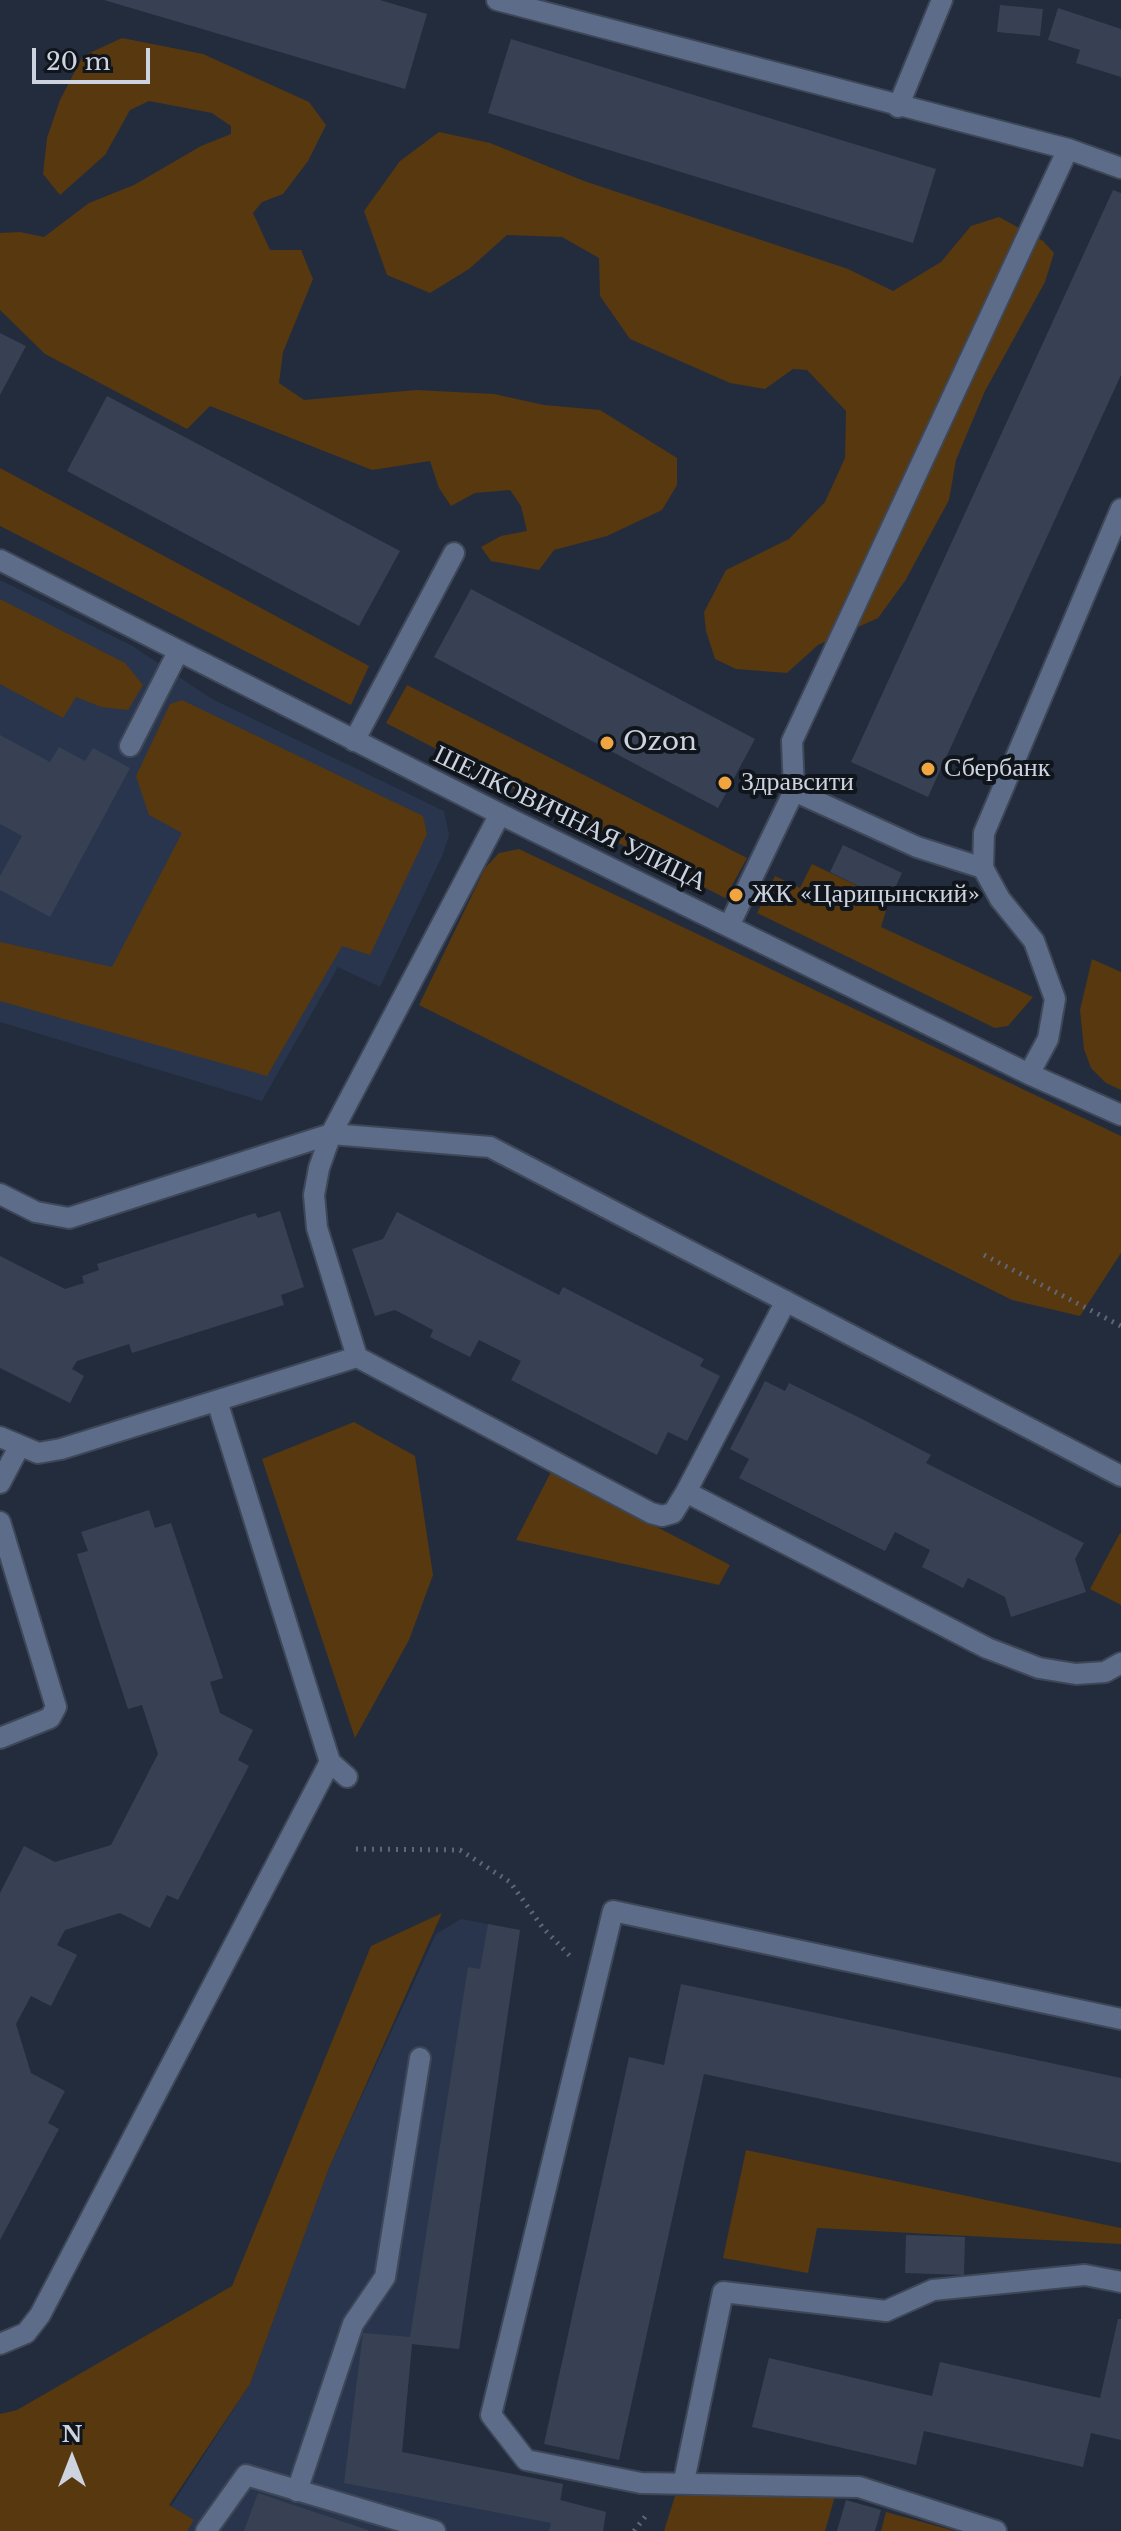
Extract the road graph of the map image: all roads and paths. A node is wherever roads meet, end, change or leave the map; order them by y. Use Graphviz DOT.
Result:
graph roads {
  1 [pos="497,0"];
  2 [pos="942,0"];
  3 [pos="898,107"];
  4 [pos="1068,149"];
  5 [pos="1121,168"];
  6 [pos="1121,509"];
  7 [pos="454,553"];
  8 [pos="0,560"];
  9 [pos="178,652"];
  10 [pos="354,741"];
  11 [pos="130,746"];
  12 [pos="794,791"];
  13 [pos="500,814"];
  14 [pos="983,868"];
  15 [pos="729,926"];
  16 [pos="1029,1074"];
  17 [pos="1121,1115"];
  18 [pos="331,1134"];
  19 [pos="0,1194"];
  20 [pos="984,1255"];
  21 [pos="786,1301"];
  22 [pos="1121,1326"];
  23 [pos="357,1357"];
  24 [pos="217,1401"];
  25 [pos="0,1437"];
  26 [pos="19,1447"];
  27 [pos="1121,1476"];
  28 [pos="0,1483"];
  29 [pos="686,1492"];
  30 [pos="0,1522"];
  31 [pos="1121,1663"];
  32 [pos="0,1738"];
  33 [pos="330,1762"];
  34 [pos="347,1777"];
  35 [pos="356,1849"];
  36 [pos="596,1982"];
  37 [pos="1121,2019"];
  38 [pos="420,2058"];
  39 [pos="1121,2282"];
  40 [pos="0,2344"];
  41 [pos="684,2481"];
  42 [pos="297,2491"];
  43 [pos="206,2531"];
  44 [pos="435,2531"];
  45 [pos="996,2531"];
  1 -- 3 [label="street"];
  2 -- 3 [label="street"];
  3 -- 4 [label="street"];
  4 -- 5 [label="street"];
  4 -- 12 [label="street"];
  6 -- 14 [label="street"];
  7 -- 10 [label="street"];
  8 -- 9 [label="street, ШЕЛКОВИЧНАЯ УЛИЦА"];
  9 -- 10 [label="street, ШЕЛКОВИЧНАЯ УЛИЦА"];
  9 -- 11 [label="street"];
  10 -- 13 [label="street, ШЕЛКОВИЧНАЯ УЛИЦА"];
  12 -- 14 [label="street"];
  12 -- 15 [label="street"];
  13 -- 15 [label="street, ШЕЛКОВИЧНАЯ УЛИЦА"];
  13 -- 18 [label="street"];
  14 -- 16 [label="street"];
  15 -- 16 [label="street, ШЕЛКОВИЧНАЯ УЛИЦА"];
  16 -- 17 [label="street, ШЕЛКОВИЧНАЯ УЛИЦА"];
  18 -- 19 [label="street"];
  18 -- 21 [label="street"];
  18 -- 23 [label="street"];
  20 -- 22 [label="path"];
  21 -- 27 [label="street"];
  21 -- 29 [label="street"];
  23 -- 24 [label="street"];
  23 -- 29 [label="street"];
  24 -- 26 [label="street"];
  24 -- 33 [label="street"];
  25 -- 26 [label="street"];
  26 -- 28 [label="street"];
  29 -- 31 [label="street"];
  30 -- 32 [label="street"];
  33 -- 34 [label="street"];
  33 -- 40 [label="street"];
  35 -- 36 [label="path"];
  36 -- 37 [label="street"];
  36 -- 41 [label="street"];
  38 -- 42 [label="street"];
  39 -- 41 [label="street"];
  41 -- 45 [label="street"];
  42 -- 43 [label="street"];
  42 -- 44 [label="street"];
}
